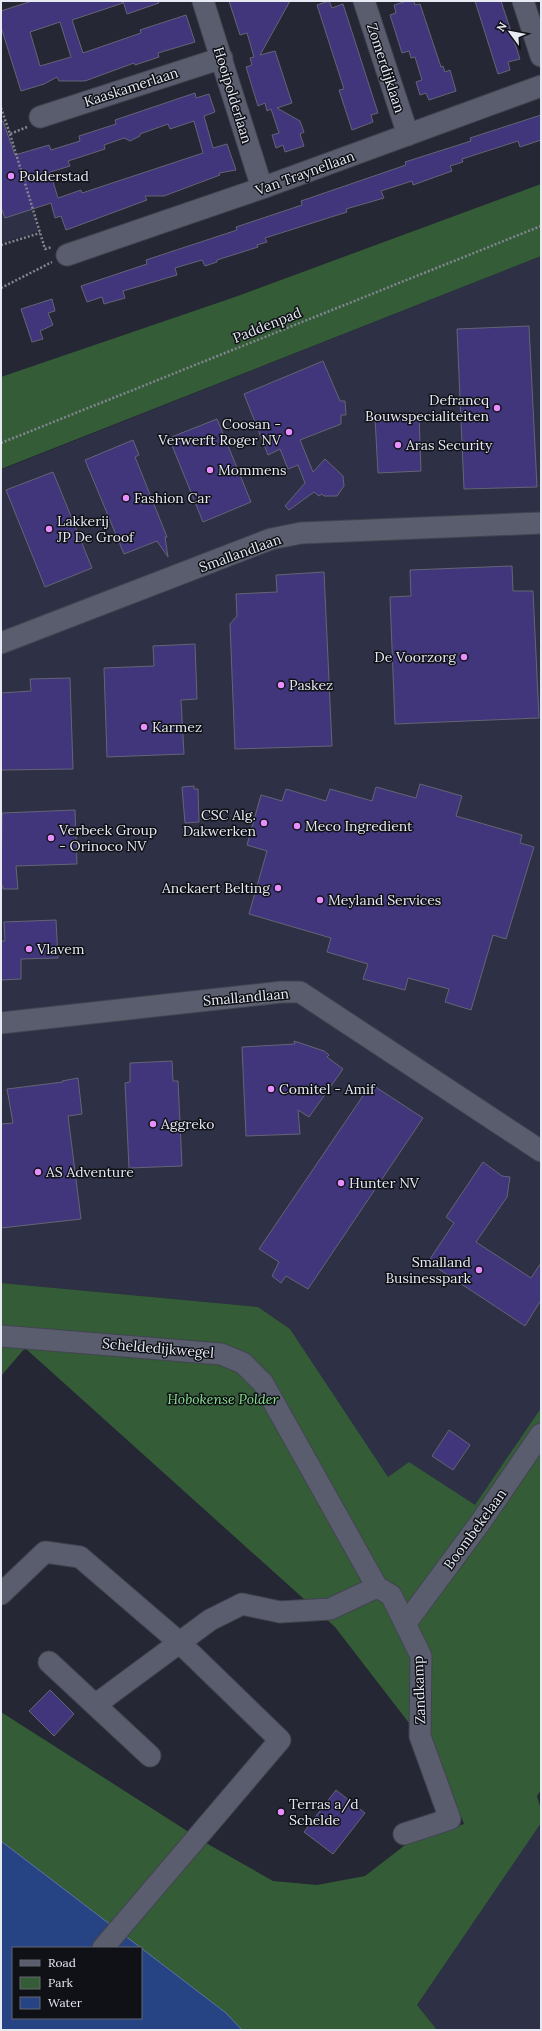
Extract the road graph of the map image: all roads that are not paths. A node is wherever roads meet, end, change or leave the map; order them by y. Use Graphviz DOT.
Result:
graph roads {
  1 [pos="203,1"];
  2 [pos="364,1"];
  3 [pos="523,1"];
  4 [pos="541,56"];
  5 [pos="222,58"];
  6 [pos="541,86"];
  7 [pos="40,116"];
  8 [pos="408,135"];
  9 [pos="262,188"];
  10 [pos="67,255"];
  11 [pos="541,523"];
  12 [pos="1,643"];
  13 [pos="1,1023"];
  14 [pos="541,1151"];
  15 [pos="1,1336"];
  16 [pos="541,1434"];
  17 [pos="377,1587"];
  18 [pos="1,1594"];
  19 [pos="406,1623"];
  20 [pos="180,1643"];
  21 [pos="50,1662"];
  22 [pos="95,1705"];
  23 [pos="150,1756"];
  24 [pos="404,1834"];
  25 [pos="104,1947"];
  1 -- 5 [label="street, Hooipolderlaan"];
  2 -- 8 [label="street, Zomerdijklaan"];
  3 -- 4 [label="street"];
  5 -- 7 [label="street, Kaaskamerlaan"];
  5 -- 9 [label="street, Hooipolderlaan"];
  6 -- 8 [label="street, Van Traynellaan"];
  8 -- 9 [label="street, Van Traynellaan"];
  9 -- 10 [label="street, Van Traynellaan"];
  11 -- 12 [label="street, Smallandlaan"];
  13 -- 14 [label="street, Smallandlaan"];
  15 -- 17 [label="street, Scheldedijkwegel"];
  16 -- 19 [label="street, Boombekelaan"];
  17 -- 19 [label="street, Zandkamp"];
  17 -- 20 [label="street"];
  18 -- 20 [label="street"];
  19 -- 24 [label="street, Zandkamp"];
  20 -- 22 [label="street"];
  20 -- 25 [label="street"];
  21 -- 22 [label="street"];
  22 -- 23 [label="street"];
}
